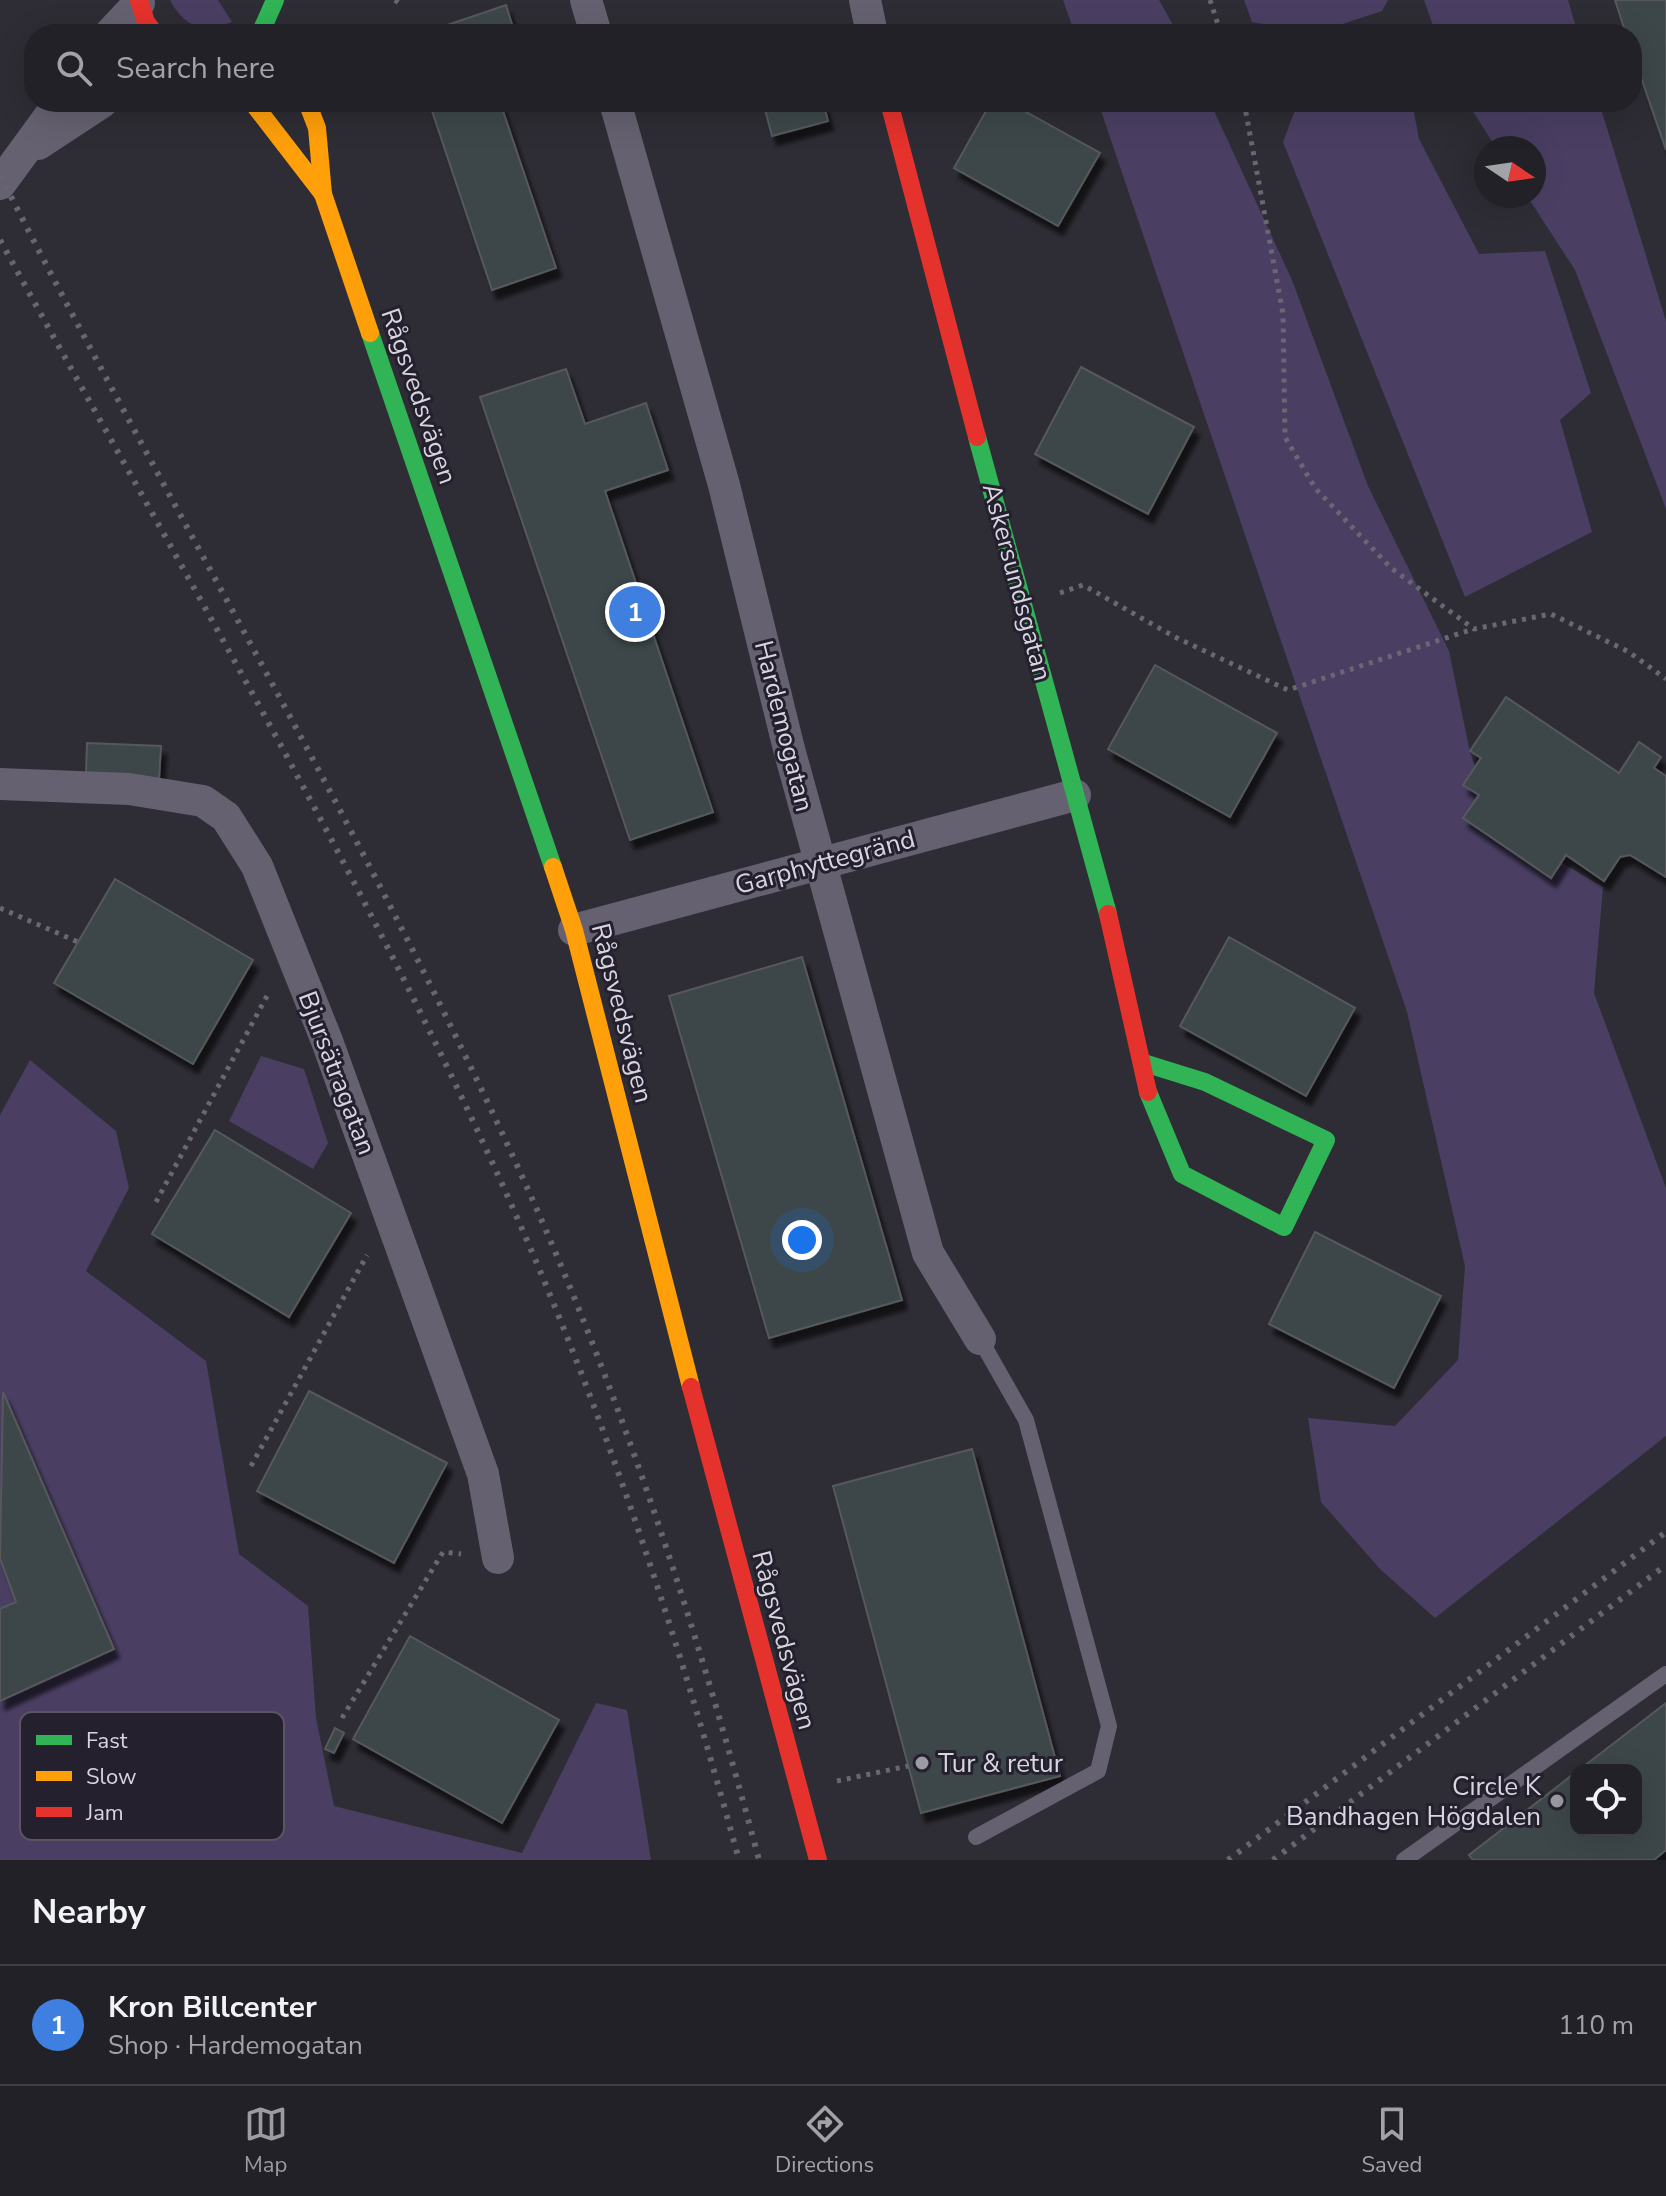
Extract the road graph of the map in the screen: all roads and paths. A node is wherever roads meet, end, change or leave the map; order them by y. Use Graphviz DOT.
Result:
graph roads {
  1 [pos="586,0"];
  2 [pos="865,0"];
  3 [pos="1210,0"];
  4 [pos="139,1"];
  5 [pos="274,6"];
  6 [pos="119,24"];
  7 [pos="150,24"];
  8 [pos="265,24"];
  9 [pos="593,24"];
  10 [pos="870,24"];
  11 [pos="1218,24"];
  12 [pos="53,112"];
  13 [pos="87,112"];
  14 [pos="260,112"];
  15 [pos="311,112"];
  16 [pos="618,112"];
  17 [pos="892,112"];
  18 [pos="1246,112"];
  19 [pos="28,150"];
  20 [pos="0,184"];
  21 [pos="323,194"];
  22 [pos="1024,605"];
  23 [pos="1474,629"];
  24 [pos="1666,679"];
  25 [pos="0,784"];
  26 [pos="1075,795"];
  27 [pos="819,863"];
  28 [pos="0,908"];
  29 [pos="574,930"];
  30 [pos="78,942"];
  31 [pos="298,968"];
  32 [pos="1144,1063"];
  33 [pos="156,1202"];
  34 [pos="398,1237"];
  35 [pos="980,1339"];
  36 [pos="251,1466"];
  37 [pos="498,1558"];
  38 [pos="1666,1674"];
  39 [pos="342,1718"];
  40 [pos="908,1766"];
  41 [pos="832,1782"];
  42 [pos="976,1837"];
  43 [pos="818,1860"];
  44 [pos="1404,1860"];
  1 -- 9 [label="street"];
  2 -- 10 [label="street"];
  3 -- 11 [label="path"];
  4 -- 6 [label="street"];
  4 -- 7 [label="street"];
  5 -- 8 [label="street"];
  12 -- 19 [label="street"];
  13 -- 19 [label="street"];
  14 -- 21 [label="street, Rågsvedsvägen"];
  15 -- 21 [label="street, Rågsvedsvägen"];
  16 -- 27 [label="street, Hardemogatan"];
  17 -- 22 [label="street, Askersundsgatan"];
  18 -- 23 [label="path"];
  19 -- 20 [label="street"];
  21 -- 29 [label="street, Rågsvedsvägen"];
  22 -- 23 [label="path"];
  22 -- 26 [label="street, Askersundsgatan"];
  23 -- 24 [label="path"];
  25 -- 31 [label="street, Bjursätragatan"];
  26 -- 27 [label="street, Garphyttegränd"];
  26 -- 32 [label="street, Askersundsgatan"];
  27 -- 29 [label="street, Garphyttegränd"];
  27 -- 35 [label="street, Hardemogatan"];
  28 -- 30 [label="path"];
  29 -- 43 [label="street, Rågsvedsvägen"];
  31 -- 33 [label="path"];
  31 -- 34 [label="street, Bjursätragatan"];
  32 -- 32 [label="street, Askersundsgatan"];
  34 -- 36 [label="path"];
  34 -- 37 [label="street, Bjursätragatan"];
  35 -- 42 [label="lane"];
  37 -- 39 [label="path"];
  38 -- 44 [label="lane"];
  40 -- 41 [label="path"];
}
